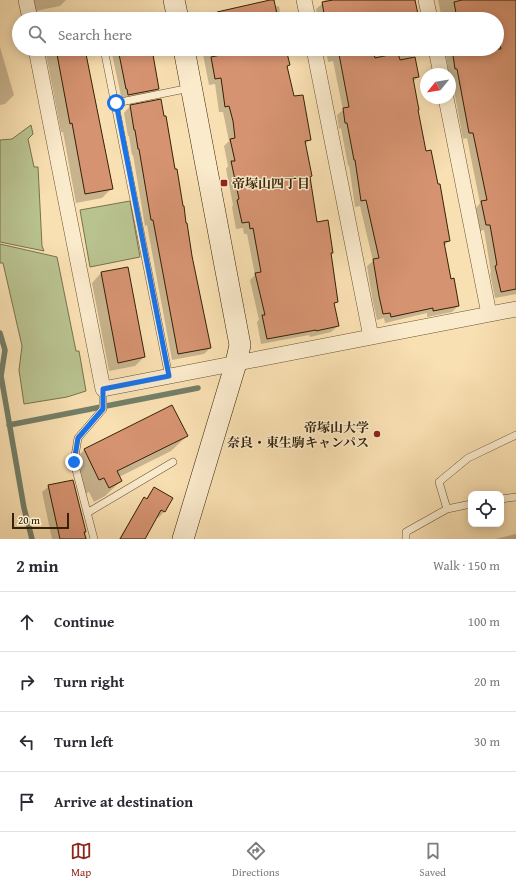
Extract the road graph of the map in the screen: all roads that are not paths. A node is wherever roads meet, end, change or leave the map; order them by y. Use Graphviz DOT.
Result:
graph roads {
  1 [pos="26,0"];
  2 [pos="174,0"];
  3 [pos="304,0"];
  4 [pos="426,0"];
  5 [pos="29,12"];
  6 [pos="177,12"];
  7 [pos="307,12"];
  8 [pos="429,12"];
  9 [pos="37,56"];
  10 [pos="106,56"];
  11 [pos="185,56"];
  12 [pos="315,56"];
  13 [pos="437,56"];
  14 [pos="440,68"];
  15 [pos="191,88"];
  16 [pos="116,103"];
  17 [pos="447,104"];
  18 [pos="516,309"];
  19 [pos="489,314"];
  20 [pos="371,337"];
  21 [pos="236,363"];
  22 [pos="169,376"];
  23 [pos="103,389"];
  24 [pos="516,435"];
  25 [pos="173,462"];
  26 [pos="516,496"];
  27 [pos="504,498"];
  28 [pos="468,505"];
  29 [pos="447,509"];
  30 [pos="87,513"];
  31 [pos="94,539"];
  32 [pos="183,539"];
  33 [pos="406,539"];
  1 -- 5 [label="street"];
  2 -- 6 [label="street"];
  3 -- 7 [label="street"];
  4 -- 8 [label="street"];
  9 -- 23 [label="street"];
  10 -- 16 [label="lane"];
  11 -- 15 [label="street"];
  12 -- 20 [label="street"];
  13 -- 14 [label="street"];
  15 -- 16 [label="lane"];
  15 -- 21 [label="street"];
  16 -- 22 [label="lane"];
  17 -- 19 [label="street"];
  18 -- 19 [label="street"];
  19 -- 20 [label="street"];
  20 -- 21 [label="street"];
  21 -- 22 [label="street"];
  21 -- 32 [label="street"];
  22 -- 23 [label="street"];
  23 -- 30 [label="lane"];
  24 -- 29 [label="lane"];
  25 -- 30 [label="lane"];
  26 -- 27 [label="lane"];
  28 -- 29 [label="lane"];
  29 -- 33 [label="lane"];
  30 -- 31 [label="lane"];
}
